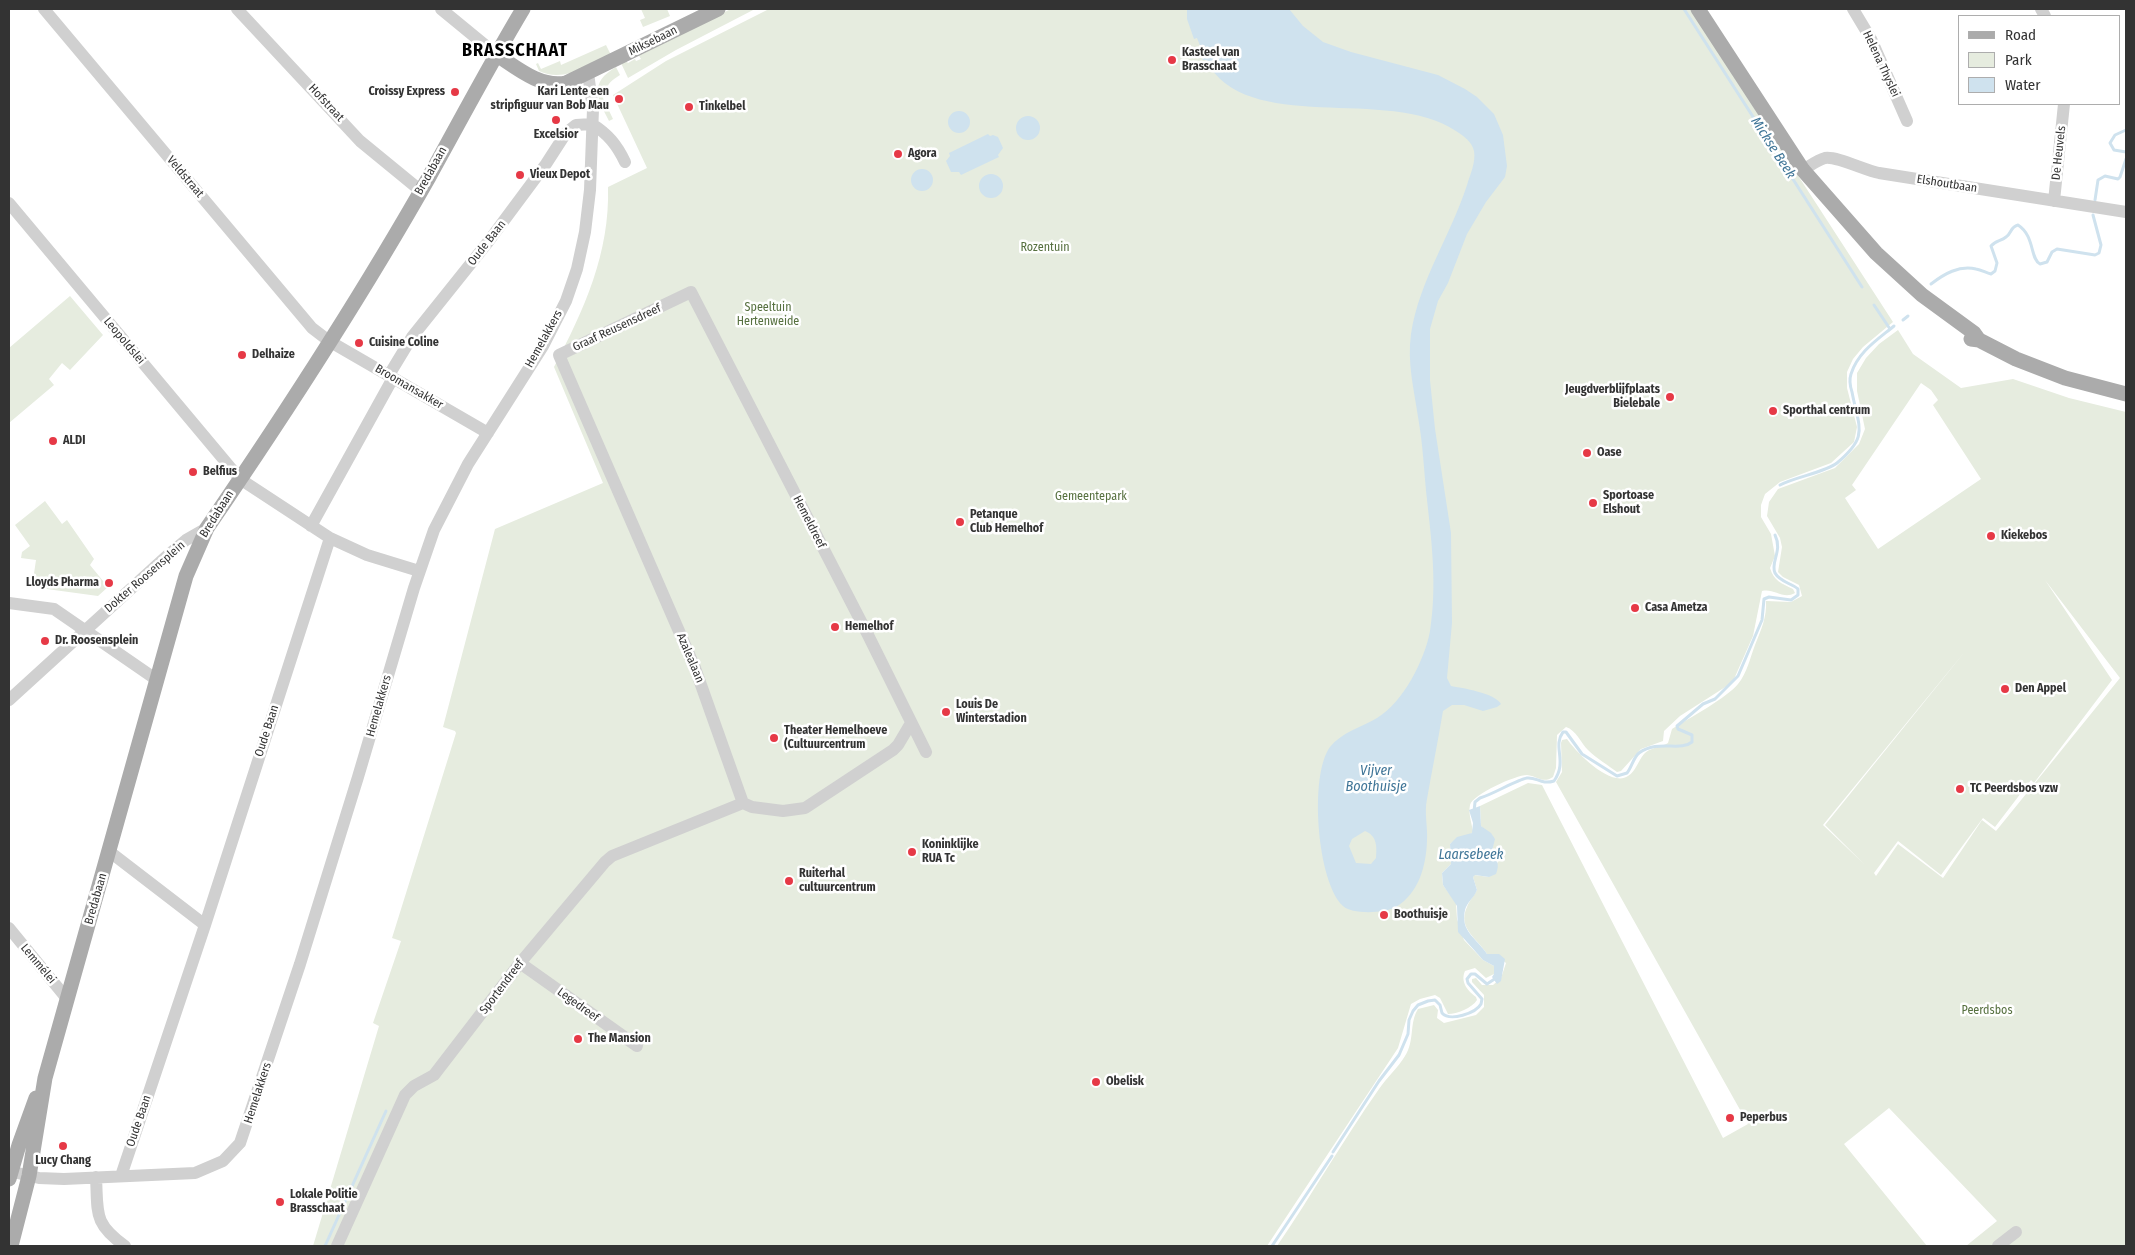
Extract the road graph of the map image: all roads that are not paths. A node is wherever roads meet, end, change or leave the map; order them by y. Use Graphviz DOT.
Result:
graph roads {
  1 [pos="44,9"];
  2 [pos="237,9"];
  3 [pos="441,9"];
  4 [pos="523,9"];
  5 [pos="718,9"];
  6 [pos="1698,9"];
  7 [pos="1853,9"];
  8 [pos="497,54"];
  9 [pos="588,73"];
  10 [pos="2064,105"];
  11 [pos="1907,121"];
  12 [pos="592,124"];
  13 [pos="626,162"];
  14 [pos="1803,170"];
  15 [pos="421,191"];
  16 [pos="2054,202"];
  17 [pos="9,203"];
  18 [pos="2126,212"];
  19 [pos="691,292"];
  20 [pos="329,341"];
  21 [pos="542,346"];
  22 [pos="559,356"];
  23 [pos="391,376"];
  24 [pos="2126,394"];
  25 [pos="488,433"];
  26 [pos="240,479"];
  27 [pos="311,526"];
  28 [pos="207,528"];
  29 [pos="330,538"];
  30 [pos="419,571"];
  31 [pos="9,603"];
  32 [pos="86,629"];
  33 [pos="157,680"];
  34 [pos="9,700"];
  35 [pos="911,723"];
  36 [pos="898,746"];
  37 [pos="742,803"];
  38 [pos="110,852"];
  39 [pos="205,925"];
  40 [pos="9,928"];
  41 [pos="520,963"];
  42 [pos="68,1000"];
  43 [pos="637,1046"];
  44 [pos="45,1078"];
  45 [pos="10,1174"];
  46 [pos="29,1176"];
  47 [pos="121,1176"];
  48 [pos="96,1177"];
  49 [pos="2016,1232"];
  50 [pos="11,1246"];
  51 [pos="125,1246"];
  52 [pos="337,1246"];
  53 [pos="1998,1246"];
  1 -- 20 [label="street, Veldstraat"];
  2 -- 15 [label="street, Hofstraat"];
  3 -- 8 [label="street"];
  4 -- 8 [label="main road, Bredabaan"];
  5 -- 9 [label="main road, Miksebaan"];
  6 -- 14 [label="main road"];
  7 -- 11 [label="street, Helena Thyslei"];
  8 -- 9 [label="main road, Miksebaan"];
  8 -- 15 [label="main road, Bredabaan"];
  9 -- 12 [label="street, Hemelakkers"];
  10 -- 16 [label="street, De Heuvels"];
  12 -- 13 [label="street"];
  12 -- 21 [label="street, Hemelakkers"];
  12 -- 23 [label="street, Oude Baan"];
  14 -- 16 [label="street, Elshoutbaan"];
  14 -- 24 [label="main road"];
  15 -- 20 [label="main road, Bredabaan"];
  16 -- 18 [label="street, Elshoutbaan"];
  17 -- 26 [label="street, Leopoldslei"];
  19 -- 22 [label="street, Graaf Reusensdreef"];
  19 -- 35 [label="street, Hemeldreef"];
  20 -- 23 [label="street, Broomansakker"];
  20 -- 26 [label="main road, Bredabaan"];
  21 -- 22 [label="street, Graaf Reusensdreef"];
  21 -- 25 [label="street, Hemelakkers"];
  22 -- 37 [label="street, Azalealaan"];
  23 -- 25 [label="street, Broomansakker"];
  23 -- 27 [label="street, Oude Baan"];
  25 -- 30 [label="street, Hemelakkers"];
  26 -- 27 [label="street"];
  26 -- 28 [label="main road, Bredabaan"];
  27 -- 29 [label="street"];
  28 -- 32 [label="street, Dokter Roosensplein"];
  28 -- 33 [label="main road, Bredabaan"];
  29 -- 30 [label="street"];
  29 -- 39 [label="street, Oude Baan"];
  30 -- 47 [label="street, Hemelakkers"];
  31 -- 32 [label="street"];
  32 -- 33 [label="street"];
  32 -- 34 [label="street, Dokter Roosensplein"];
  33 -- 38 [label="main road, Bredabaan"];
  35 -- 36 [label="street"];
  35 -- 36 [label="street, Hemeldreef"];
  36 -- 37 [label="street"];
  37 -- 41 [label="street, Sportendreef"];
  38 -- 39 [label="street"];
  38 -- 42 [label="main road, Bredabaan"];
  39 -- 47 [label="street, Oude Baan"];
  40 -- 42 [label="street, Lemmélei"];
  41 -- 43 [label="street, Legedreef"];
  41 -- 52 [label="street, Sportendreef"];
  42 -- 44 [label="main road, Bredabaan"];
  44 -- 45 [label="main road, Bredabaan"];
  44 -- 46 [label="main road, Bredabaan"];
  45 -- 46 [label="street, Bredabaan"];
  46 -- 48 [label="street, Hemelakkers"];
  46 -- 50 [label="main road, Bredabaan"];
  47 -- 48 [label="street, Hemelakkers"];
  48 -- 51 [label="street"];
  49 -- 53 [label="street"];
}
